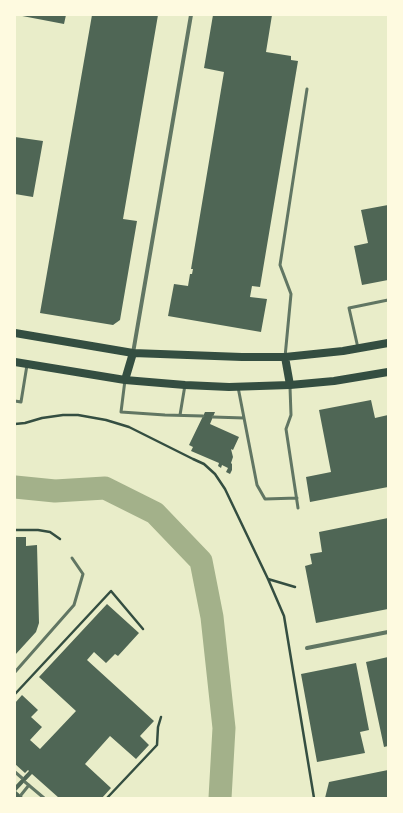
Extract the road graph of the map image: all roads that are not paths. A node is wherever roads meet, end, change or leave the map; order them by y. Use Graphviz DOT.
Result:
graph roads {
  1 [pos="191,15"];
  2 [pos="307,89"];
  3 [pos="388,300"];
  4 [pos="15,333"];
  5 [pos="388,343"];
  6 [pos="358,349"];
  7 [pos="133,353"];
  8 [pos="285,357"];
  9 [pos="15,362"];
  10 [pos="27,364"];
  11 [pos="388,372"];
  12 [pos="125,380"];
  13 [pos="185,385"];
  14 [pos="290,385"];
  15 [pos="238,387"];
  16 [pos="15,401"];
  17 [pos="180,415"];
  18 [pos="203,416"];
  19 [pos="213,417"];
  20 [pos="244,418"];
  21 [pos="297,498"];
  22 [pos="298,508"];
  23 [pos="72,558"];
  24 [pos="388,632"];
  25 [pos="307,648"];
  26 [pos="15,672"];
  27 [pos="15,772"];
  28 [pos="22,778"];
  29 [pos="25,782"];
  30 [pos="29,785"];
  31 [pos="21,795"];
  32 [pos="44,798"];
  1 -- 7 [label="street"];
  2 -- 8 [label="lane"];
  3 -- 6 [label="lane"];
  4 -- 7 [label="main road"];
  5 -- 6 [label="main road"];
  6 -- 8 [label="main road"];
  7 -- 8 [label="main road"];
  7 -- 12 [label="main road"];
  8 -- 14 [label="main road"];
  9 -- 10 [label="main road"];
  10 -- 12 [label="main road"];
  10 -- 16 [label="lane"];
  11 -- 14 [label="main road"];
  12 -- 13 [label="main road"];
  12 -- 17 [label="lane"];
  13 -- 15 [label="main road"];
  13 -- 17 [label="lane"];
  14 -- 15 [label="main road"];
  14 -- 21 [label="lane"];
  15 -- 20 [label="lane"];
  17 -- 18 [label="lane"];
  19 -- 20 [label="lane"];
  20 -- 21 [label="lane"];
  21 -- 22 [label="lane"];
  23 -- 26 [label="lane"];
  24 -- 25 [label="street"];
  27 -- 28 [label="lane"];
  29 -- 30 [label="lane"];
  30 -- 31 [label="lane"];
  30 -- 32 [label="lane"];
}
